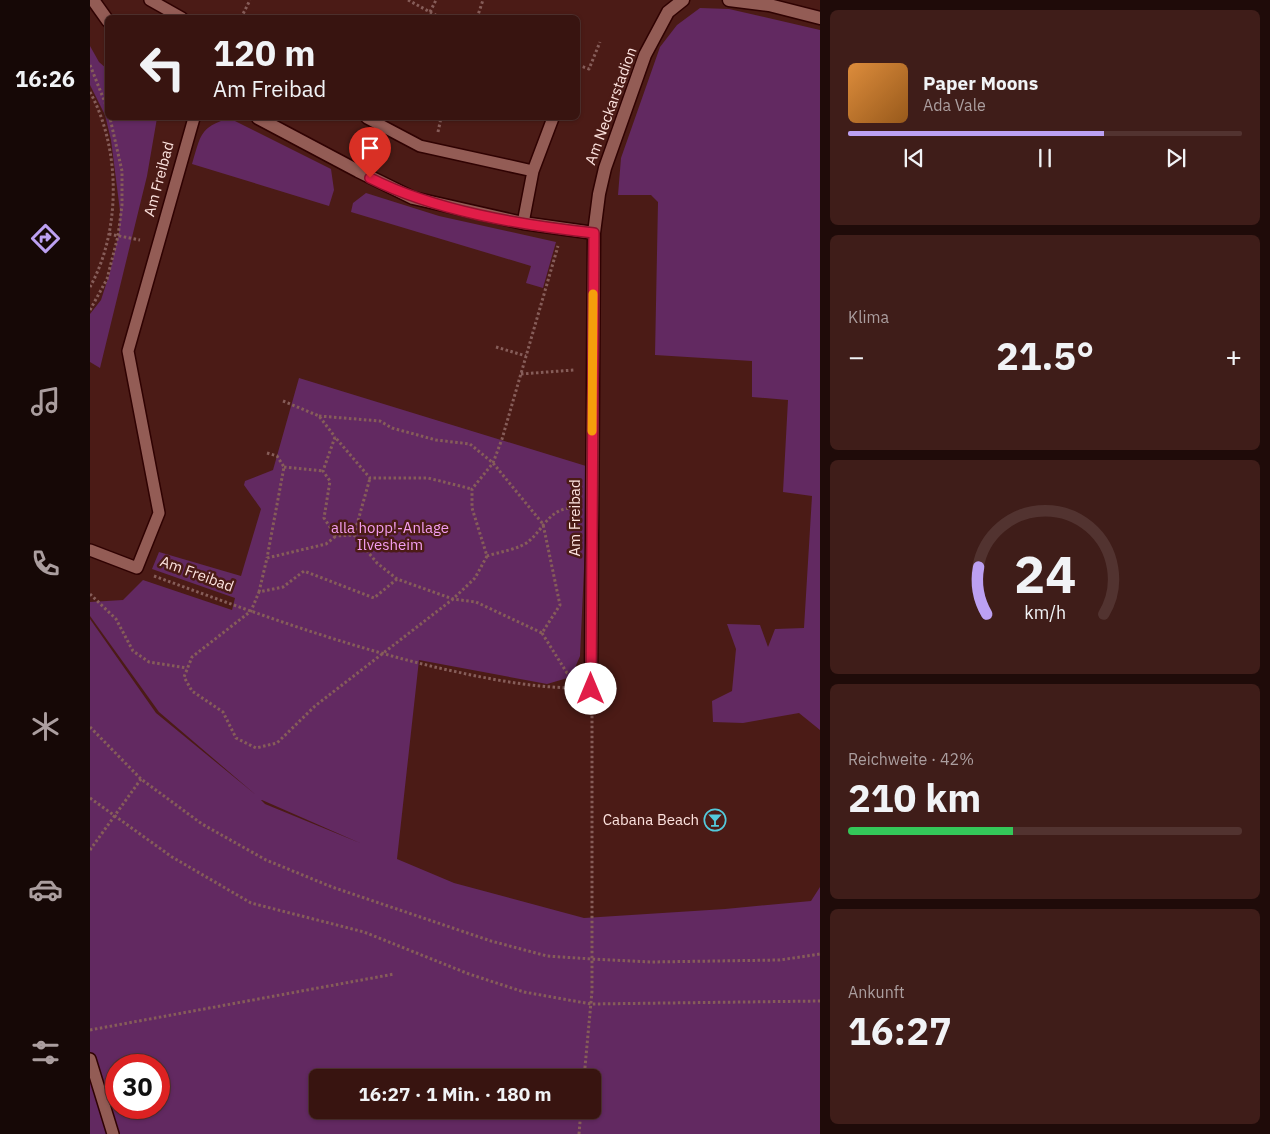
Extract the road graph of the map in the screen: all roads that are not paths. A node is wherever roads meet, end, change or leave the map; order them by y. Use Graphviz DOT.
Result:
graph roads {
  1 [pos="93,0"];
  2 [pos="150,0"];
  3 [pos="683,0"];
  4 [pos="729,0"];
  5 [pos="177,15"];
  6 [pos="105,17"];
  7 [pos="820,18"];
  8 [pos="193,120"];
  9 [pos="262,120"];
  10 [pos="371,120"];
  11 [pos="552,120"];
  12 [pos="533,171"];
  13 [pos="523,222"];
  14 [pos="594,233"];
  15 [pos="90,550"];
  16 [pos="591,689"];
  17 [pos="90,1059"];
  18 [pos="113,1134"];
  1 -- 6 [label="street"];
  2 -- 5 [label="lane"];
  3 -- 14 [label="street, Am Neckarstadion"];
  4 -- 7 [label="street"];
  8 -- 15 [label="lane, Am Freibad"];
  9 -- 13 [label="street"];
  10 -- 12 [label="lane"];
  11 -- 12 [label="lane"];
  12 -- 13 [label="lane"];
  13 -- 14 [label="street"];
  14 -- 16 [label="street, Am Freibad"];
  17 -- 18 [label="lane"];
}
